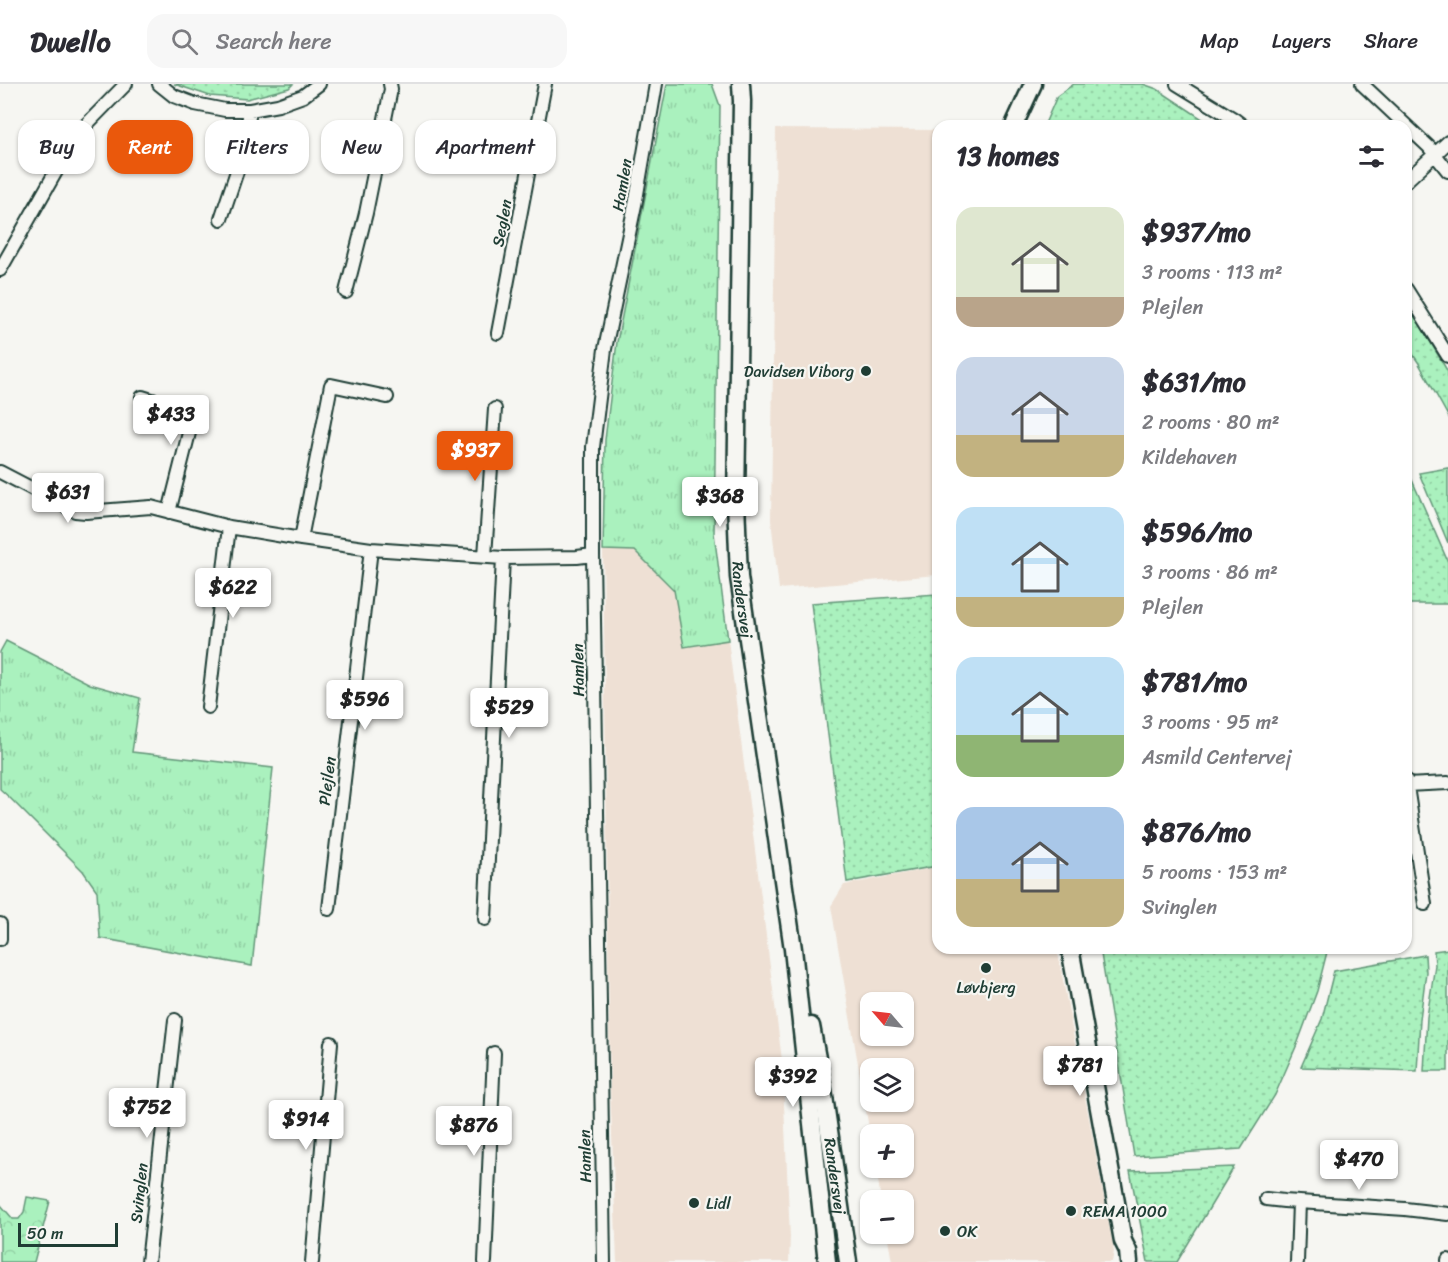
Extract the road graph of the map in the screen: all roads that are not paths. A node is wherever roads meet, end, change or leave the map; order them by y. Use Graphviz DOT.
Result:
graph roads {
  1 [pos="126,84"];
  2 [pos="159,84"];
  3 [pos="319,84"];
  4 [pos="390,84"];
  5 [pos="545,84"];
  6 [pos="656,84"];
  7 [pos="742,84"];
  8 [pos="1023,84"];
  9 [pos="1033,84"];
  10 [pos="1177,84"];
  11 [pos="1362,84"];
  12 [pos="250,110"];
  13 [pos="1016,120"];
  14 [pos="1017,120"];
  15 [pos="1235,120"];
  16 [pos="1399,120"];
  17 [pos="1412,133"];
  18 [pos="1448,142"];
  19 [pos="1434,154"];
  20 [pos="1448,171"];
  21 [pos="1412,175"];
  22 [pos="222,219"];
  23 [pos="0,270"];
  24 [pos="346,292"];
  25 [pos="1412,301"];
  26 [pos="498,333"];
  27 [pos="1448,356"];
  28 [pos="142,397"];
  29 [pos="387,397"];
  30 [pos="495,409"];
  31 [pos="0,472"];
  32 [pos="169,512"];
  33 [pos="229,527"];
  34 [pos="301,539"];
  35 [pos="371,549"];
  36 [pos="593,555"];
  37 [pos="485,556"];
  38 [pos="503,558"];
  39 [pos="208,707"];
  40 [pos="1412,783"];
  41 [pos="1448,783"];
  42 [pos="1412,821"];
  43 [pos="1425,903"];
  44 [pos="329,909"];
  45 [pos="485,919"];
  46 [pos="0,924"];
  47 [pos="0,939"];
  48 [pos="793,949"];
  49 [pos="1071,954"];
  50 [pos="176,1020"];
  51 [pos="330,1043"];
  52 [pos="494,1053"];
  53 [pos="1266,1199"];
  54 [pos="1299,1202"];
  55 [pos="1448,1214"];
  56 [pos="1123,1240"];
  57 [pos="148,1262"];
  58 [pos="312,1262"];
  59 [pos="485,1262"];
  60 [pos="604,1262"];
  61 [pos="827,1262"];
  62 [pos="848,1262"];
  63 [pos="1121,1262"];
  64 [pos="1130,1262"];
  65 [pos="1297,1262"];
  1 -- 23 [label="street"];
  2 -- 12 [label="street"];
  3 -- 12 [label="street"];
  4 -- 24 [label="street"];
  5 -- 26 [label="street, Seglen"];
  6 -- 36 [label="street, Hamlen"];
  7 -- 48 [label="street, Randersvej"];
  8 -- 13 [label="street"];
  9 -- 14 [label="street"];
  10 -- 15 [label="street"];
  11 -- 16 [label="street"];
  12 -- 22 [label="street"];
  17 -- 19 [label="street"];
  18 -- 19 [label="street"];
  19 -- 20 [label="street"];
  19 -- 21 [label="street"];
  25 -- 27 [label="street"];
  28 -- 32 [label="street"];
  29 -- 34 [label="street"];
  30 -- 37 [label="street"];
  31 -- 32 [label="street"];
  32 -- 33 [label="street"];
  33 -- 34 [label="street"];
  33 -- 39 [label="street"];
  34 -- 35 [label="street"];
  35 -- 37 [label="street"];
  35 -- 44 [label="street, Plejlen"];
  36 -- 38 [label="street"];
  36 -- 60 [label="street, Hamlen"];
  37 -- 38 [label="street"];
  38 -- 45 [label="street"];
  40 -- 41 [label="street"];
  42 -- 43 [label="street"];
  46 -- 47 [label="street"];
  48 -- 61 [label="street, Randersvej"];
  48 -- 62 [label="street, Randersvej"];
  49 -- 56 [label="street"];
  50 -- 57 [label="street, Svinglen"];
  51 -- 58 [label="street"];
  52 -- 59 [label="street"];
  53 -- 54 [label="street"];
  54 -- 55 [label="street"];
  54 -- 65 [label="street"];
  56 -- 63 [label="street"];
  56 -- 64 [label="street"];
}
